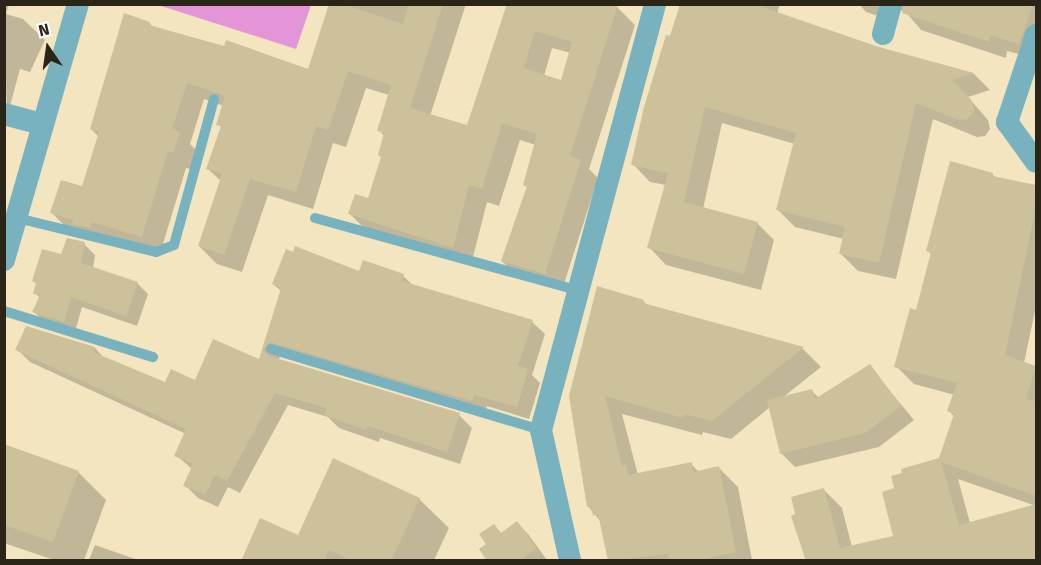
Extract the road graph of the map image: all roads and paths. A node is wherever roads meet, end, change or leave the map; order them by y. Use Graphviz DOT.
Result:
graph roads {
  1 [pos="78,4"];
  2 [pos="655,4"];
  3 [pos="891,4"];
  4 [pos="883,34"];
  5 [pos="1036,35"];
  6 [pos="214,99"];
  7 [pos="4,114"];
  8 [pos="42,124"];
  9 [pos="1036,162"];
  10 [pos="17,218"];
  11 [pos="315,218"];
  12 [pos="4,260"];
  13 [pos="581,291"];
  14 [pos="4,311"];
  15 [pos="271,349"];
  16 [pos="153,357"];
  17 [pos="541,430"];
  18 [pos="570,561"];
  1 -- 8 [label="street"];
  2 -- 13 [label="street"];
  3 -- 4 [label="street"];
  5 -- 9 [label="street"];
  6 -- 10 [label="lane"];
  7 -- 8 [label="street"];
  8 -- 10 [label="street"];
  10 -- 12 [label="street"];
  11 -- 13 [label="lane"];
  13 -- 17 [label="street"];
  14 -- 16 [label="lane"];
  15 -- 17 [label="lane"];
  17 -- 18 [label="street"];
}
